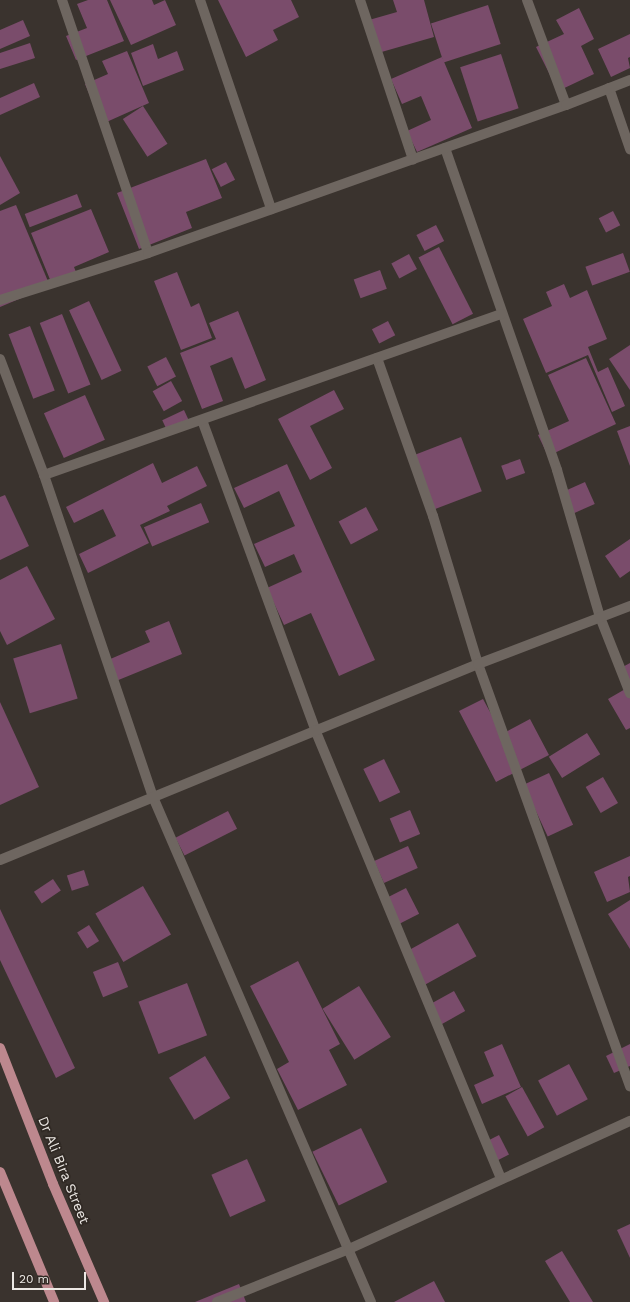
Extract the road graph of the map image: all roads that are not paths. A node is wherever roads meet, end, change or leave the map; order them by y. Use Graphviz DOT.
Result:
graph roads {
  1 [pos="62,0"];
  2 [pos="200,0"];
  3 [pos="360,0"];
  4 [pos="526,0"];
  5 [pos="630,80"];
  6 [pos="609,88"];
  7 [pos="566,105"];
  8 [pos="445,148"];
  9 [pos="630,149"];
  10 [pos="413,159"];
  11 [pos="271,209"];
  12 [pos="148,253"];
  13 [pos="0,300"];
  14 [pos="502,314"];
  15 [pos="378,358"];
  16 [pos="0,359"];
  17 [pos="202,420"];
  18 [pos="44,476"];
  19 [pos="630,606"];
  20 [pos="600,617"];
  21 [pos="478,664"];
  22 [pos="630,693"];
  23 [pos="316,732"];
  24 [pos="153,797"];
  25 [pos="0,860"];
  26 [pos="0,1048"];
  27 [pos="630,1087"];
  28 [pos="630,1121"];
  29 [pos="0,1172"];
  30 [pos="501,1179"];
  31 [pos="349,1249"];
  32 [pos="54,1302"];
  33 [pos="104,1302"];
  34 [pos="217,1302"];
  35 [pos="371,1302"];
  1 -- 12 [label="street"];
  2 -- 11 [label="street"];
  3 -- 10 [label="street"];
  4 -- 7 [label="street"];
  5 -- 6 [label="street"];
  6 -- 7 [label="street"];
  6 -- 9 [label="street"];
  7 -- 8 [label="street"];
  8 -- 10 [label="street"];
  8 -- 14 [label="street"];
  10 -- 11 [label="street"];
  11 -- 12 [label="street"];
  12 -- 13 [label="street"];
  14 -- 15 [label="street"];
  14 -- 20 [label="street"];
  15 -- 17 [label="street"];
  15 -- 21 [label="street"];
  16 -- 18 [label="street"];
  17 -- 18 [label="street"];
  17 -- 23 [label="street"];
  18 -- 24 [label="street"];
  19 -- 20 [label="street"];
  20 -- 21 [label="street"];
  20 -- 22 [label="street"];
  21 -- 23 [label="street"];
  21 -- 27 [label="street"];
  23 -- 24 [label="street"];
  23 -- 30 [label="street"];
  24 -- 25 [label="street"];
  24 -- 31 [label="street"];
  26 -- 33 [label="main road, Dr Ali Bira Street"];
  28 -- 30 [label="street"];
  29 -- 32 [label="main road"];
  30 -- 31 [label="street"];
  31 -- 34 [label="street"];
  31 -- 35 [label="street"];
}
